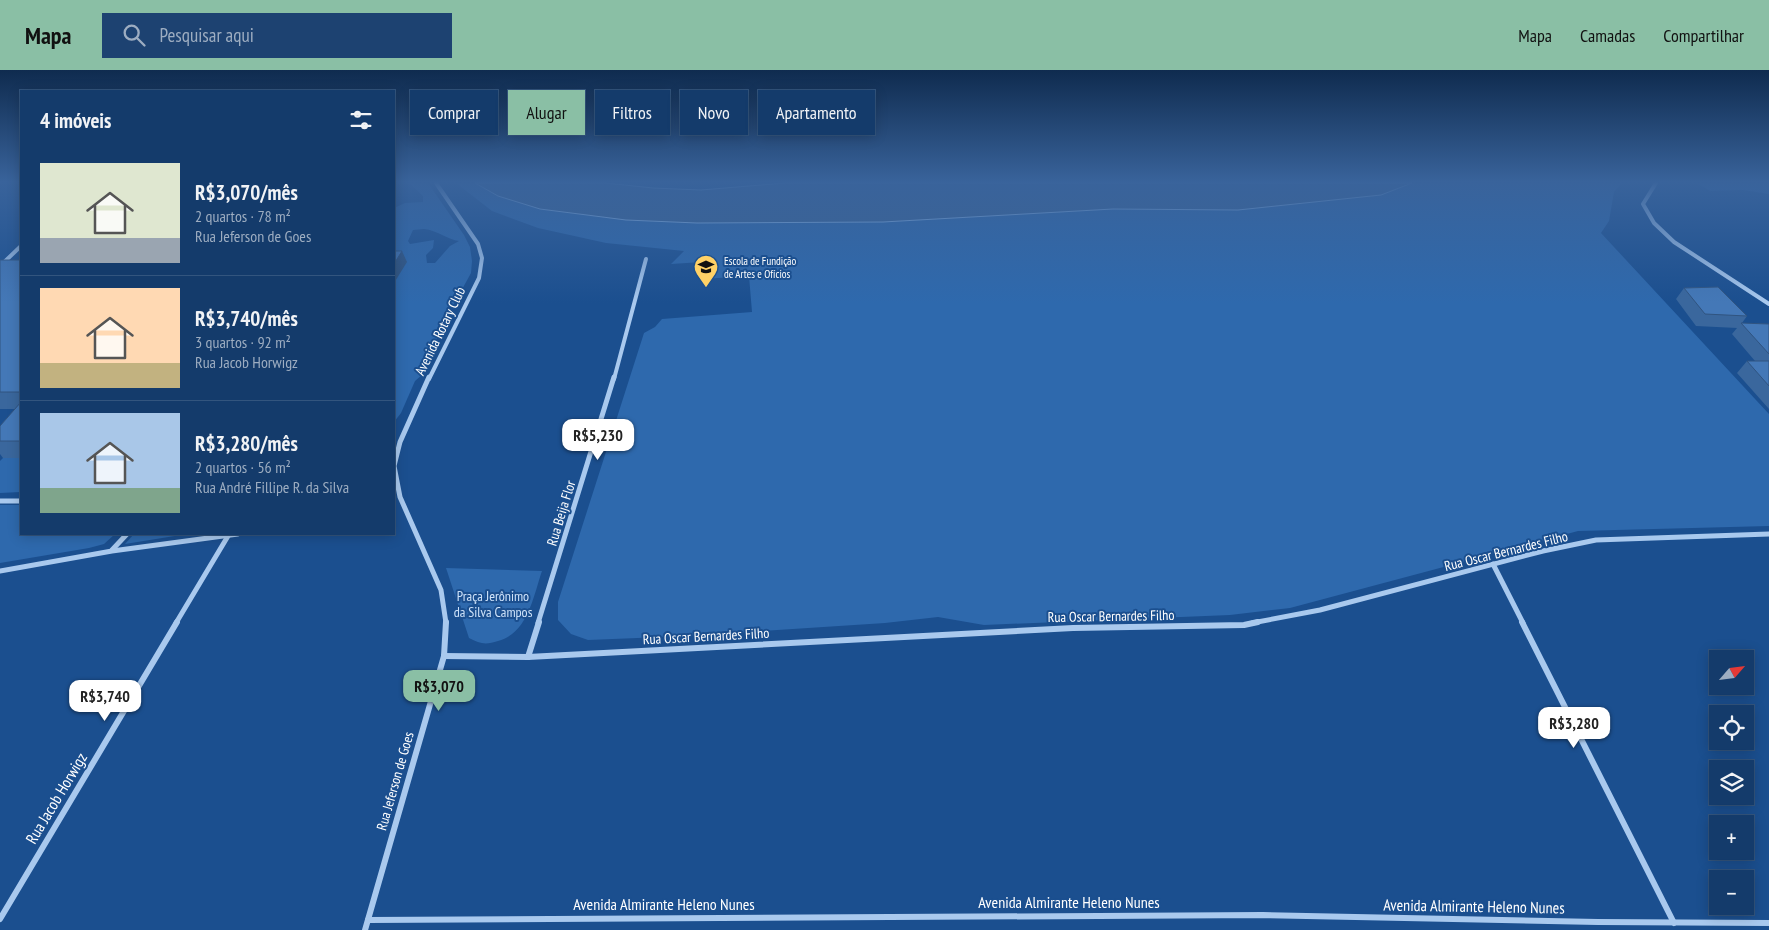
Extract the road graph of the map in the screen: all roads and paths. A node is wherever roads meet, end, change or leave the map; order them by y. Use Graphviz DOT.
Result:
graph roads {
  1 [pos="464,223"];
  2 [pos="1654,223"];
  3 [pos="20,247"];
  4 [pos="646,259"];
  5 [pos="0,266"];
  6 [pos="1769,303"];
  7 [pos="395,462"];
  8 [pos="395,477"];
  9 [pos="397,498"];
  10 [pos="0,501"];
  11 [pos="20,501"];
  12 [pos="1769,534"];
  13 [pos="126,535"];
  14 [pos="233,535"];
  15 [pos="228,536"];
  16 [pos="112,551"];
  17 [pos="1493,564"];
  18 [pos="0,571"];
  19 [pos="444,656"];
  20 [pos="528,657"];
  21 [pos="0,919"];
  22 [pos="368,920"];
  23 [pos="1674,923"];
  24 [pos="1769,923"];
  25 [pos="365,930"];
  1 -- 7 [label="street, Avenida Rotary Club"];
  2 -- 6 [label="street"];
  3 -- 5 [label="street"];
  4 -- 20 [label="street, Rua Beija Flor"];
  8 -- 9 [label="street, Avenida Rotary Club"];
  9 -- 19 [label="street, Rua Jeferson de Goes"];
  10 -- 11 [label="street"];
  12 -- 17 [label="street, Rua Oscar Bernardes Filho"];
  13 -- 16 [label="street"];
  14 -- 15 [label="street"];
  15 -- 16 [label="street"];
  15 -- 21 [label="street, Rua Jacob Horwigz"];
  16 -- 18 [label="street"];
  17 -- 20 [label="street, Rua Oscar Bernardes Filho"];
  17 -- 23 [label="street"];
  19 -- 20 [label="street, Rua Oscar Bernardes Filho"];
  19 -- 22 [label="street, Rua Jeferson de Goes"];
  22 -- 23 [label="street, Avenida Almirante Heleno Nunes"];
  22 -- 25 [label="street, Rua Jeferson de Goes"];
  23 -- 24 [label="street, Avenida Almirante Heleno Nunes"];
}
